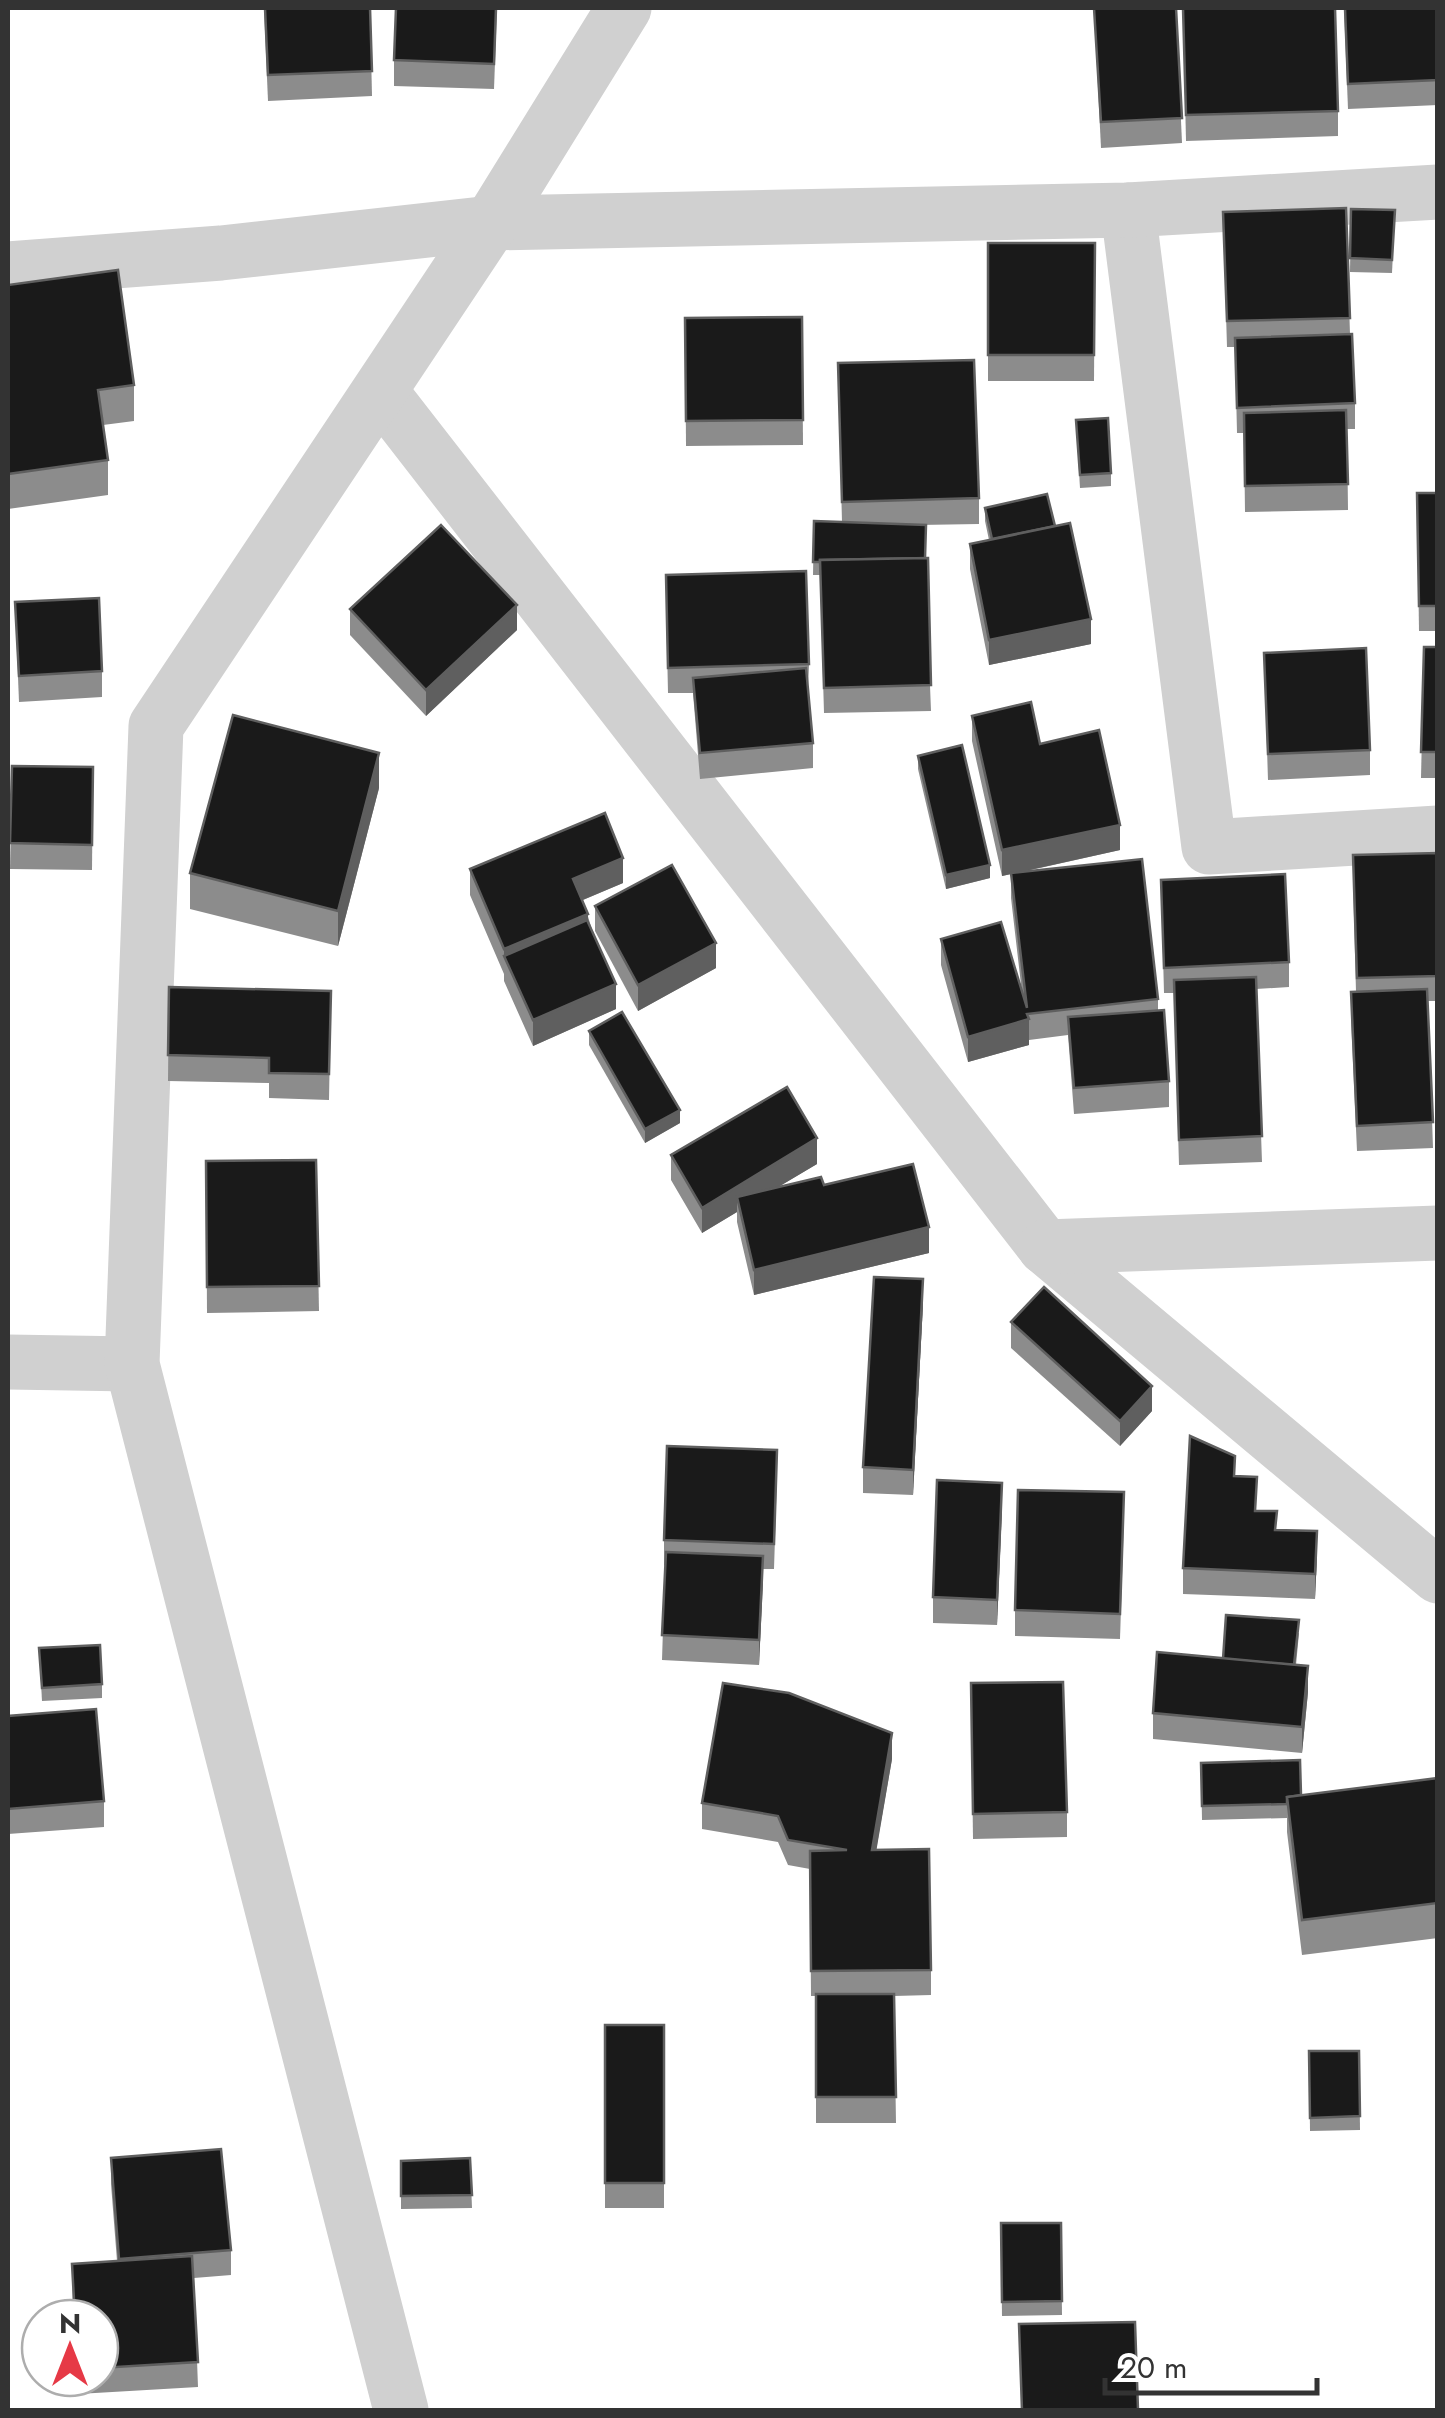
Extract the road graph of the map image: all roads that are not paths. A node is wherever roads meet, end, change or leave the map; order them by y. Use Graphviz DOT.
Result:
graph roads {
  1 [pos="624,8"];
  2 [pos="1438,192"];
  3 [pos="1128,210"];
  4 [pos="491,223"];
  5 [pos="8,268"];
  6 [pos="380,391"];
  7 [pos="1438,833"];
  8 [pos="1438,1233"];
  9 [pos="1045,1247"];
  10 [pos="8,1362"];
  11 [pos="132,1364"];
  12 [pos="1438,1576"];
  13 [pos="401,2410"];
  1 -- 4 [label="street"];
  2 -- 3 [label="street"];
  3 -- 4 [label="street"];
  3 -- 7 [label="street"];
  4 -- 5 [label="street"];
  4 -- 6 [label="street"];
  6 -- 9 [label="street"];
  6 -- 11 [label="street"];
  8 -- 9 [label="street"];
  9 -- 12 [label="street"];
  10 -- 11 [label="street"];
  11 -- 13 [label="street"];
}
